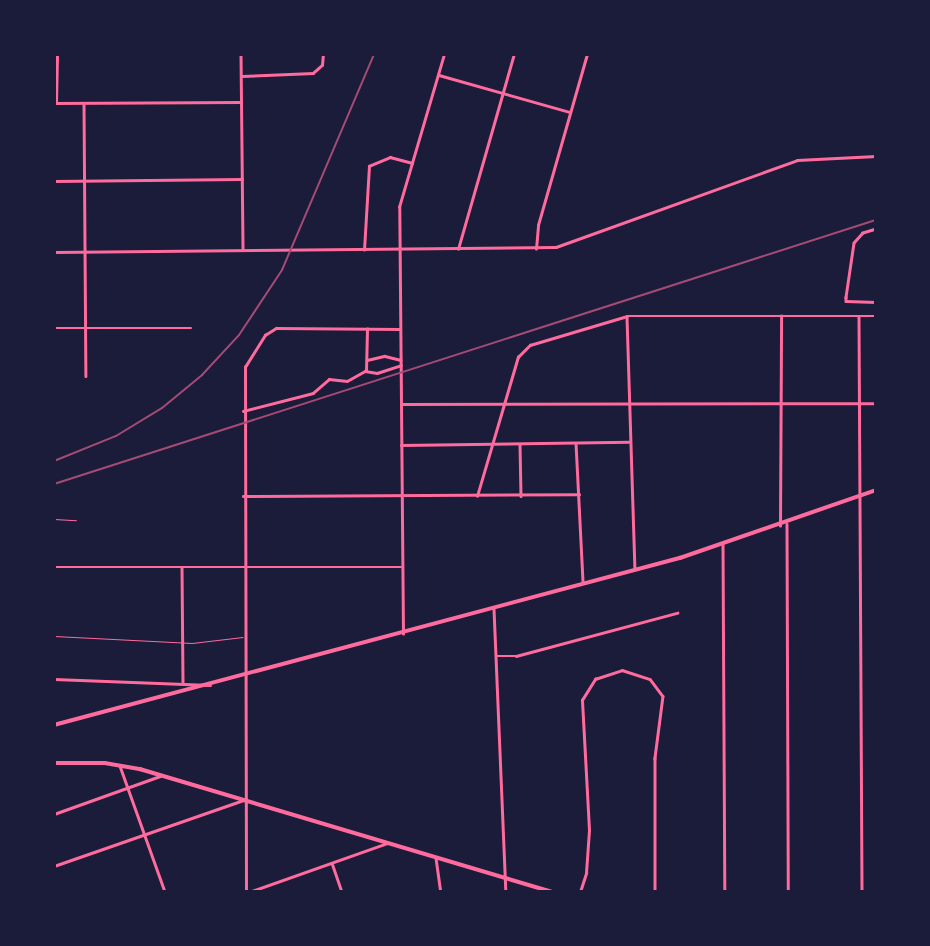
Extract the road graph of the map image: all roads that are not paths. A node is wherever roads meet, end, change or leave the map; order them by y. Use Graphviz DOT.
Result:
graph roads {
  1 [pos="57,54"];
  2 [pos="241,54"];
  3 [pos="323,54"];
  4 [pos="444,54"];
  5 [pos="514,54"];
  6 [pos="587,54"];
  7 [pos="438,75"];
  8 [pos="241,76"];
  9 [pos="502,94"];
  10 [pos="242,102"];
  11 [pos="55,103"];
  12 [pos="84,103"];
  13 [pos="570,112"];
  14 [pos="876,156"];
  15 [pos="412,163"];
  16 [pos="242,179"];
  17 [pos="85,180"];
  18 [pos="54,181"];
  19 [pos="876,229"];
  20 [pos="458,249"];
  21 [pos="536,249"];
  22 [pos="243,250"];
  23 [pos="364,250"];
  24 [pos="400,250"];
  25 [pos="54,252"];
  26 [pos="86,252"];
  27 [pos="876,302"];
  28 [pos="627,316"];
  29 [pos="781,316"];
  30 [pos="859,316"];
  31 [pos="876,316"];
  32 [pos="54,328"];
  33 [pos="86,328"];
  34 [pos="191,328"];
  35 [pos="367,329"];
  36 [pos="400,329"];
  37 [pos="367,360"];
  38 [pos="401,360"];
  39 [pos="401,365"];
  40 [pos="365,371"];
  41 [pos="86,376"];
  42 [pos="859,403"];
  43 [pos="876,403"];
  44 [pos="401,404"];
  45 [pos="503,404"];
  46 [pos="628,404"];
  47 [pos="781,404"];
  48 [pos="243,411"];
  49 [pos="628,442"];
  50 [pos="520,443"];
  51 [pos="576,443"];
  52 [pos="493,444"];
  53 [pos="401,445"];
  54 [pos="876,490"];
  55 [pos="579,494"];
  56 [pos="522,495"];
  57 [pos="243,496"];
  58 [pos="401,496"];
  59 [pos="477,496"];
  60 [pos="860,496"];
  61 [pos="54,519"];
  62 [pos="76,520"];
  63 [pos="787,524"];
  64 [pos="780,526"];
  65 [pos="723,544"];
  66 [pos="54,567"];
  67 [pos="182,567"];
  68 [pos="402,567"];
  69 [pos="244,568"];
  70 [pos="635,569"];
  71 [pos="583,583"];
  72 [pos="494,609"];
  73 [pos="677,613"];
  74 [pos="403,634"];
  75 [pos="54,636"];
  76 [pos="243,637"];
  77 [pos="183,643"];
  78 [pos="496,656"];
  79 [pos="243,677"];
  80 [pos="54,679"];
  81 [pos="183,682"];
  82 [pos="210,685"];
  83 [pos="54,725"];
  84 [pos="54,762"];
  85 [pos="120,765"];
  86 [pos="160,776"];
  87 [pos="127,788"];
  88 [pos="244,800"];
  89 [pos="54,814"];
  90 [pos="144,835"];
  91 [pos="387,843"];
  92 [pos="436,858"];
  93 [pos="332,863"];
  94 [pos="54,866"];
  95 [pos="508,879"];
  96 [pos="165,892"];
  97 [pos="248,892"];
  98 [pos="342,892"];
  99 [pos="441,892"];
  100 [pos="506,892"];
  101 [pos="552,892"];
  102 [pos="579,892"];
  103 [pos="655,892"];
  104 [pos="725,892"];
  105 [pos="788,892"];
  106 [pos="862,892"];
  1 -- 11 [label="street"];
  2 -- 8 [label="street"];
  3 -- 8 [label="street"];
  4 -- 7 [label="street"];
  5 -- 9 [label="street"];
  6 -- 13 [label="street"];
  7 -- 9 [label="street"];
  7 -- 15 [label="street"];
  8 -- 10 [label="street"];
  9 -- 13 [label="street"];
  9 -- 20 [label="street"];
  10 -- 12 [label="street"];
  10 -- 16 [label="street"];
  11 -- 12 [label="street"];
  12 -- 17 [label="street"];
  13 -- 21 [label="street"];
  14 -- 21 [label="street"];
  15 -- 23 [label="street"];
  15 -- 24 [label="street"];
  16 -- 17 [label="street"];
  16 -- 22 [label="street"];
  17 -- 18 [label="street"];
  17 -- 26 [label="street"];
  19 -- 27 [label="street"];
  20 -- 21 [label="street"];
  20 -- 24 [label="street"];
  22 -- 23 [label="street"];
  22 -- 26 [label="street"];
  23 -- 24 [label="street"];
  24 -- 36 [label="street"];
  25 -- 26 [label="street"];
  26 -- 33 [label="street"];
  28 -- 29 [label="street"];
  28 -- 45 [label="street"];
  28 -- 46 [label="street"];
  29 -- 30 [label="street"];
  29 -- 47 [label="street"];
  30 -- 31 [label="street"];
  30 -- 42 [label="street"];
  32 -- 33 [label="street"];
  33 -- 34 [label="street"];
  33 -- 41 [label="street"];
  35 -- 36 [label="street"];
  35 -- 37 [label="street"];
  35 -- 48 [label="street"];
  36 -- 38 [label="street"];
  37 -- 38 [label="street"];
  37 -- 40 [label="street"];
  38 -- 39 [label="street"];
  39 -- 40 [label="street"];
  39 -- 44 [label="street"];
  40 -- 48 [label="street"];
  42 -- 43 [label="street"];
  42 -- 47 [label="street"];
  42 -- 60 [label="street"];
  44 -- 45 [label="street"];
  44 -- 53 [label="street"];
  45 -- 46 [label="street"];
  45 -- 52 [label="street"];
  46 -- 47 [label="street"];
  46 -- 49 [label="street"];
  47 -- 64 [label="street"];
  48 -- 57 [label="street"];
  49 -- 51 [label="street"];
  49 -- 70 [label="street"];
  50 -- 51 [label="street"];
  50 -- 52 [label="street"];
  50 -- 56 [label="street"];
  51 -- 55 [label="street"];
  52 -- 53 [label="street"];
  52 -- 59 [label="street"];
  53 -- 58 [label="street"];
  54 -- 60 [label="main road"];
  55 -- 56 [label="street"];
  55 -- 71 [label="street"];
  56 -- 59 [label="street"];
  57 -- 58 [label="street"];
  57 -- 69 [label="street"];
  58 -- 59 [label="street"];
  58 -- 68 [label="street"];
  60 -- 63 [label="main road"];
  60 -- 106 [label="street"];
  61 -- 62 [label="lane"];
  63 -- 64 [label="main road"];
  63 -- 105 [label="street"];
  64 -- 65 [label="main road"];
  65 -- 70 [label="main road"];
  65 -- 104 [label="street"];
  66 -- 67 [label="street"];
  67 -- 69 [label="street"];
  67 -- 77 [label="street"];
  68 -- 69 [label="street"];
  68 -- 74 [label="street"];
  69 -- 76 [label="street"];
  70 -- 71 [label="main road"];
  71 -- 72 [label="main road"];
  72 -- 74 [label="main road"];
  72 -- 78 [label="street"];
  73 -- 78 [label="street"];
  74 -- 79 [label="main road"];
  75 -- 77 [label="lane"];
  76 -- 77 [label="lane"];
  76 -- 79 [label="street"];
  77 -- 81 [label="street"];
  78 -- 95 [label="street"];
  79 -- 82 [label="main road"];
  79 -- 88 [label="street"];
  80 -- 81 [label="street"];
  81 -- 82 [label="street"];
  82 -- 83 [label="main road"];
  84 -- 85 [label="main road"];
  85 -- 86 [label="main road"];
  85 -- 87 [label="street"];
  86 -- 87 [label="street"];
  86 -- 88 [label="main road"];
  87 -- 89 [label="street"];
  87 -- 90 [label="street"];
  88 -- 90 [label="street"];
  88 -- 91 [label="main road"];
  88 -- 97 [label="street"];
  90 -- 94 [label="street"];
  90 -- 96 [label="street"];
  91 -- 92 [label="main road"];
  91 -- 93 [label="street"];
  92 -- 95 [label="main road"];
  92 -- 99 [label="street"];
  93 -- 97 [label="street"];
  93 -- 98 [label="street"];
  95 -- 100 [label="street"];
  95 -- 101 [label="main road"];
  102 -- 103 [label="street"];
}
